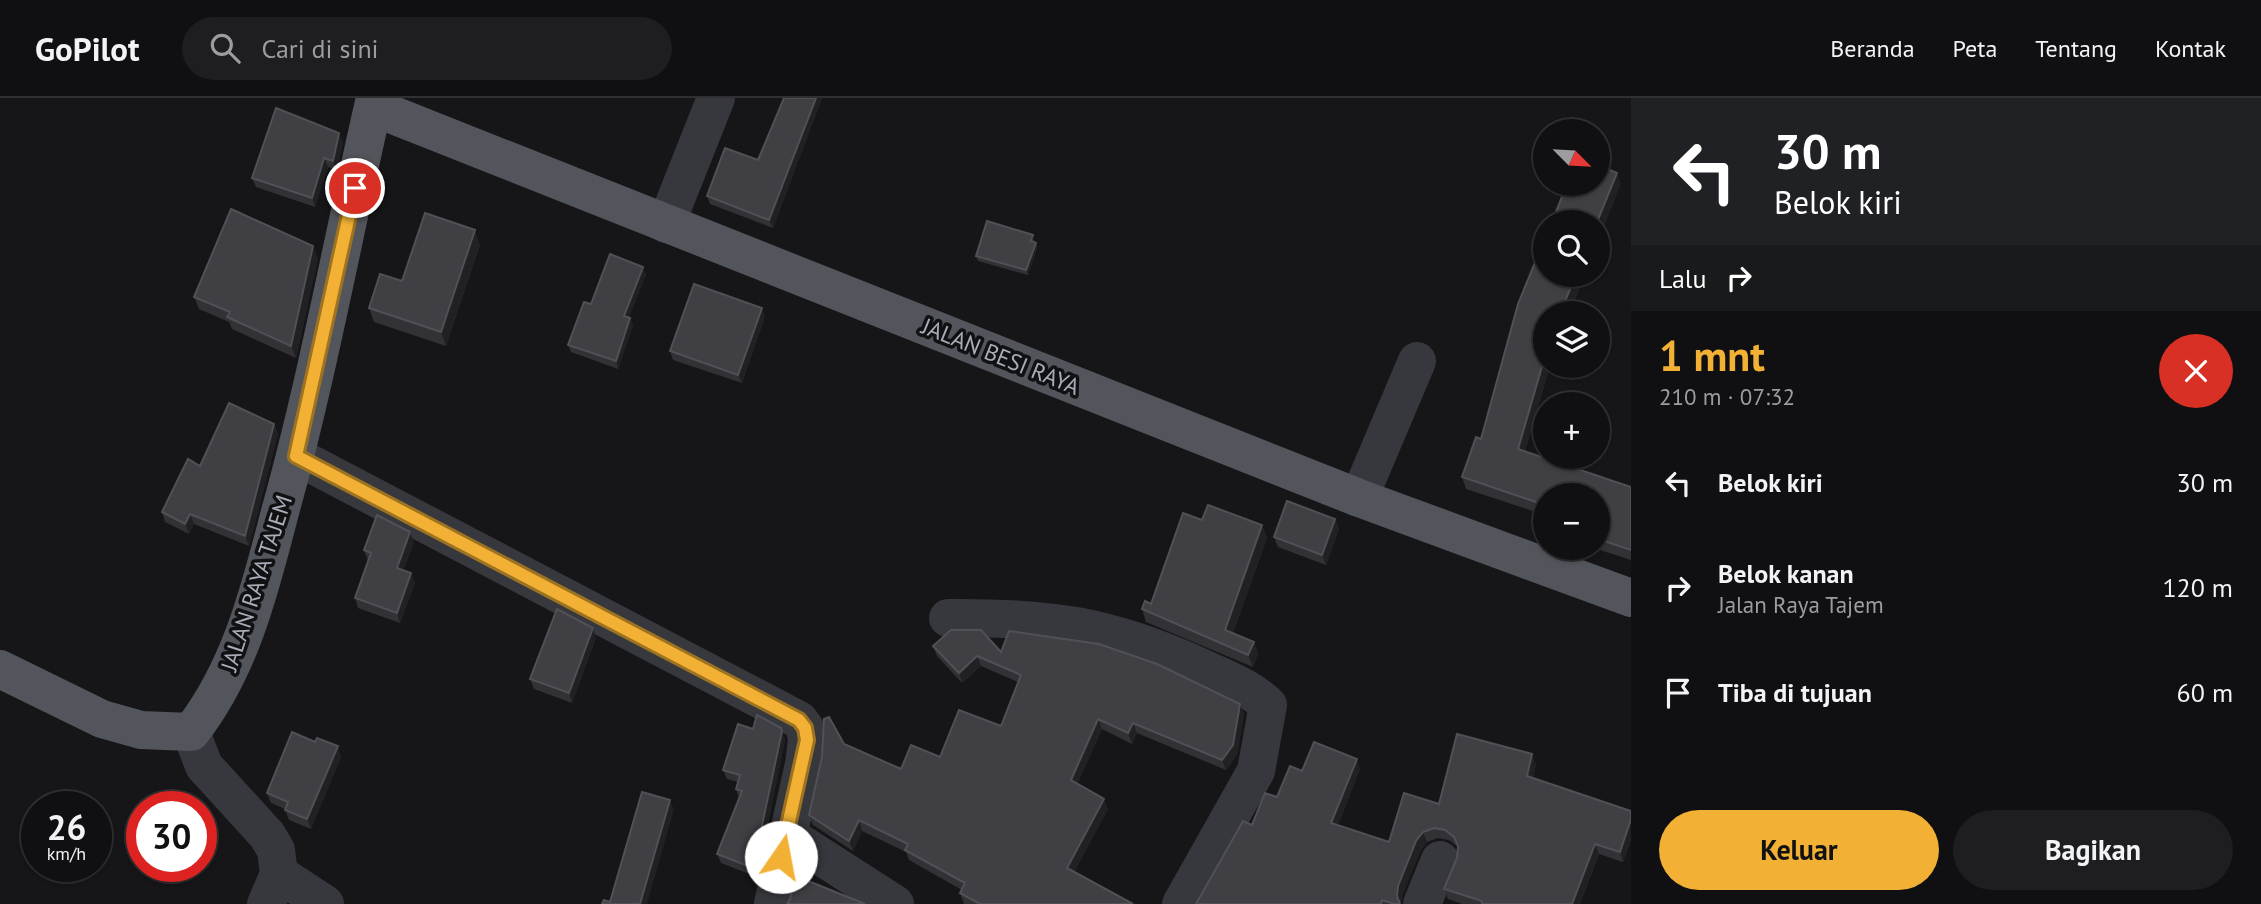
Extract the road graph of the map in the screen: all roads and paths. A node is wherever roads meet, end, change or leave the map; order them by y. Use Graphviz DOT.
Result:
graph roads {
  1 [pos="716,98"];
  2 [pos="374,103"];
  3 [pos="666,224"];
  4 [pos="1417,361"];
  5 [pos="296,456"];
  6 [pos="1359,498"];
  7 [pos="1631,598"];
  8 [pos="948,618"];
  9 [pos="0,669"];
  10 [pos="191,732"];
  11 [pos="786,834"];
  12 [pos="1440,860"];
  13 [pos="273,889"];
  14 [pos="325,904"];
  15 [pos="773,904"];
  16 [pos="895,904"];
  17 [pos="1181,904"];
  18 [pos="1422,904"];
  1 -- 3 [label="street"];
  2 -- 3 [label="main road, JALAN BESI RAYA"];
  2 -- 5 [label="main road, JALAN RAYA TAJEM"];
  3 -- 6 [label="main road, JALAN BESI RAYA"];
  4 -- 6 [label="street"];
  5 -- 10 [label="main road, JALAN RAYA TAJEM"];
  5 -- 11 [label="street"];
  6 -- 7 [label="main road, JALAN BESI RAYA"];
  8 -- 17 [label="street"];
  9 -- 10 [label="main road"];
  10 -- 13 [label="street"];
  11 -- 15 [label="street"];
  11 -- 16 [label="street"];
  12 -- 18 [label="street"];
  13 -- 14 [label="street"];
}
